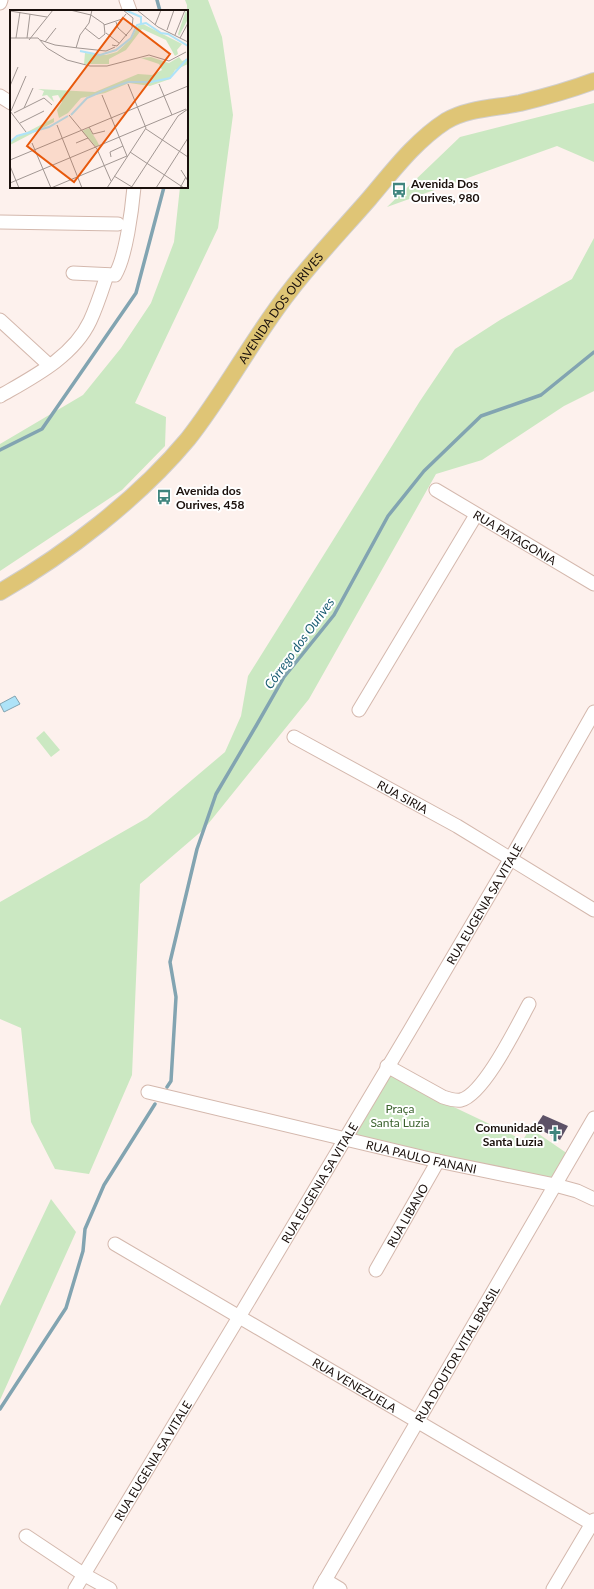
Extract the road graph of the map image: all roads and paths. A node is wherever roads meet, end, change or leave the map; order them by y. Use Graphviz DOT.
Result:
graph roads {
  1 [pos="1,0"];
  2 [pos="126,0"];
  3 [pos="0,3"];
  4 [pos="130,10"];
  5 [pos="594,81"];
  6 [pos="0,96"];
  7 [pos="10,102"];
  8 [pos="134,188"];
  9 [pos="0,222"];
  10 [pos="118,224"];
  11 [pos="73,273"];
  12 [pos="107,275"];
  13 [pos="0,320"];
  14 [pos="49,365"];
  15 [pos="0,396"];
  16 [pos="436,490"];
  17 [pos="476,515"];
  18 [pos="594,584"];
  19 [pos="0,592"];
  20 [pos="359,710"];
  21 [pos="594,712"];
  22 [pos="294,737"];
  23 [pos="510,858"];
  24 [pos="594,910"];
  25 [pos="530,1004"];
  26 [pos="387,1066"];
  27 [pos="148,1092"];
  28 [pos="594,1118"];
  29 [pos="345,1138"];
  30 [pos="438,1161"];
  31 [pos="555,1185"];
  32 [pos="594,1199"];
  33 [pos="115,1244"];
  34 [pos="376,1270"];
  35 [pos="239,1317"];
  36 [pos="417,1421"];
  37 [pos="593,1523"];
  38 [pos="26,1536"];
  39 [pos="83,1574"];
  40 [pos="322,1584"];
  41 [pos="75,1589"];
  42 [pos="110,1589"];
  43 [pos="340,1589"];
  44 [pos="553,1589"];
  1 -- 3 [label="street"];
  2 -- 4 [label="street"];
  5 -- 19 [label="main road, AVENIDA DOS OURIVES"];
  6 -- 7 [label="street"];
  8 -- 12 [label="street"];
  9 -- 10 [label="street"];
  11 -- 12 [label="street"];
  12 -- 14 [label="street"];
  13 -- 14 [label="street"];
  14 -- 15 [label="street"];
  16 -- 17 [label="street, RUA PATAGONIA"];
  17 -- 18 [label="street, RUA PATAGONIA"];
  17 -- 20 [label="street"];
  21 -- 23 [label="street, RUA EUGENIA SA VITALE"];
  22 -- 23 [label="street, RUA SIRIA"];
  23 -- 24 [label="street, RUA SIRIA"];
  23 -- 26 [label="street, RUA EUGENIA SA VITALE"];
  25 -- 26 [label="street"];
  26 -- 29 [label="street, RUA EUGENIA SA VITALE"];
  27 -- 29 [label="street, RUA PAULO FANANI"];
  28 -- 31 [label="street, RUA DOUTOR VITAL BRASIL"];
  29 -- 30 [label="street, RUA PAULO FANANI"];
  29 -- 35 [label="street, RUA EUGENIA SA VITALE"];
  30 -- 31 [label="street, RUA PAULO FANANI"];
  30 -- 34 [label="street, RUA LIBANO"];
  31 -- 32 [label="street, RUA PAULO FANANI"];
  31 -- 36 [label="street, RUA DOUTOR VITAL BRASIL"];
  33 -- 35 [label="street, RUA VENEZUELA"];
  35 -- 36 [label="street, RUA VENEZUELA"];
  35 -- 39 [label="street, RUA EUGENIA SA VITALE"];
  36 -- 37 [label="street, RUA VENEZUELA"];
  36 -- 40 [label="street, RUA DOUTOR VITAL BRASIL"];
  37 -- 44 [label="street"];
  38 -- 39 [label="street"];
  39 -- 41 [label="street, RUA EUGENIA SA VITALE"];
  39 -- 42 [label="street"];
  40 -- 43 [label="street"];
}
